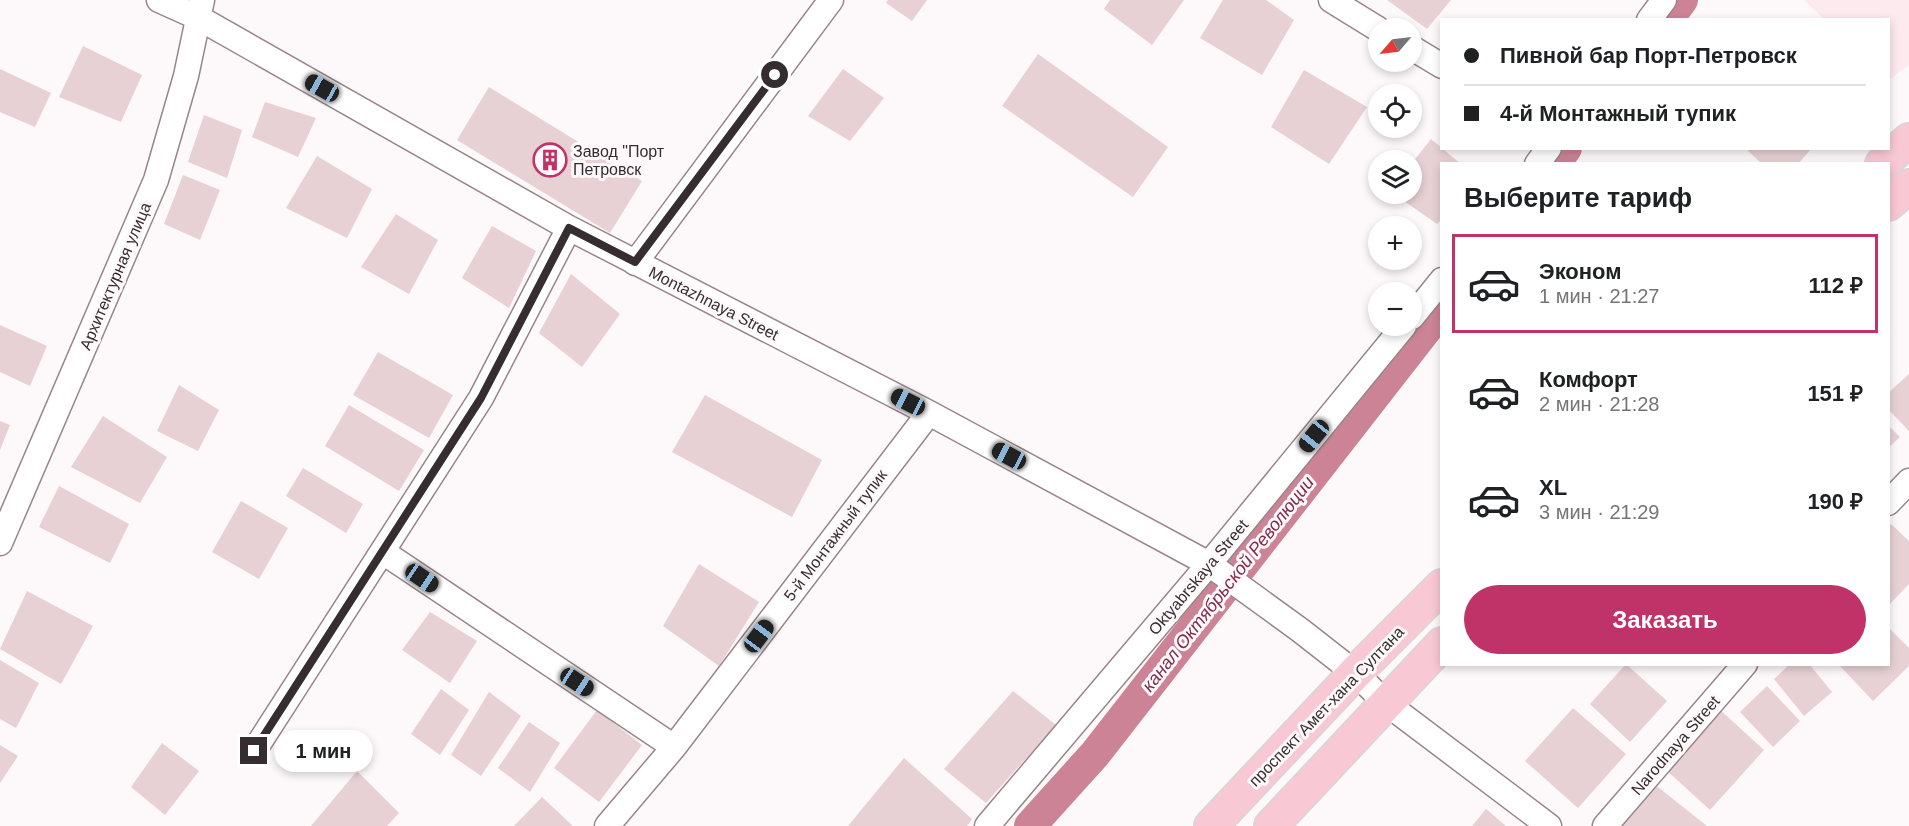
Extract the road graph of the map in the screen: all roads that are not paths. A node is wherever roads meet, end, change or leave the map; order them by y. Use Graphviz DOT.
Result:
graph roads {
  1 [pos="159,0"];
  2 [pos="831,0"];
  3 [pos="1331,0"];
  4 [pos="1664,0"];
  5 [pos="201,9"];
  6 [pos="1650,18"];
  7 [pos="1368,22"];
  8 [pos="1422,54"];
  9 [pos="1440,65"];
  10 [pos="1909,140"];
  11 [pos="1884,162"];
  12 [pos="1909,186"];
  13 [pos="1890,202"];
  14 [pos="569,228"];
  15 [pos="635,262"];
  16 [pos="1440,282"];
  17 [pos="1422,305"];
  18 [pos="1396,336"];
  19 [pos="929,413"];
  20 [pos="1909,481"];
  21 [pos="1890,501"];
  22 [pos="0,543"];
  23 [pos="383,552"];
  24 [pos="1209,564"];
  25 [pos="1440,588"];
  26 [pos="1440,646"];
  27 [pos="1743,666"];
  28 [pos="1355,673"];
  29 [pos="1386,703"];
  30 [pos="674,747"];
  31 [pos="254,751"];
  32 [pos="607,826"];
  33 [pos="987,826"];
  34 [pos="1211,826"];
  35 [pos="1271,826"];
  36 [pos="1549,826"];
  37 [pos="1605,826"];
  1 -- 5 [label="street, Montazhnaya Street"];
  2 -- 15 [label="street"];
  3 -- 7 [label="street"];
  4 -- 6 [label="street"];
  5 -- 14 [label="street, Montazhnaya Street"];
  5 -- 22 [label="street, Архитектурная улица"];
  8 -- 9 [label="street"];
  10 -- 11 [label="main road"];
  12 -- 13 [label="main road"];
  14 -- 15 [label="street, Montazhnaya Street"];
  14 -- 23 [label="street"];
  15 -- 19 [label="street, Montazhnaya Street"];
  16 -- 17 [label="street"];
  18 -- 24 [label="street, Oktyabrskaya Street"];
  19 -- 24 [label="street, Montazhnaya Street"];
  19 -- 30 [label="street, 5-й Монтажный тупик"];
  20 -- 21 [label="street"];
  23 -- 30 [label="street"];
  23 -- 31 [label="street"];
  24 -- 28 [label="street, Montazhnaya Street"];
  24 -- 33 [label="street, Oktyabrskaya Street"];
  25 -- 28 [label="main road, проспект Амет-хана Султана"];
  26 -- 29 [label="main road"];
  27 -- 37 [label="street, Narodnaya Street"];
  28 -- 29 [label="street, Montazhnaya Street"];
  28 -- 34 [label="main road, проспект Амет-хана Султана"];
  29 -- 35 [label="main road"];
  29 -- 36 [label="street, Montazhnaya Street"];
  30 -- 32 [label="street, 5-й Монтажный тупик"];
}
